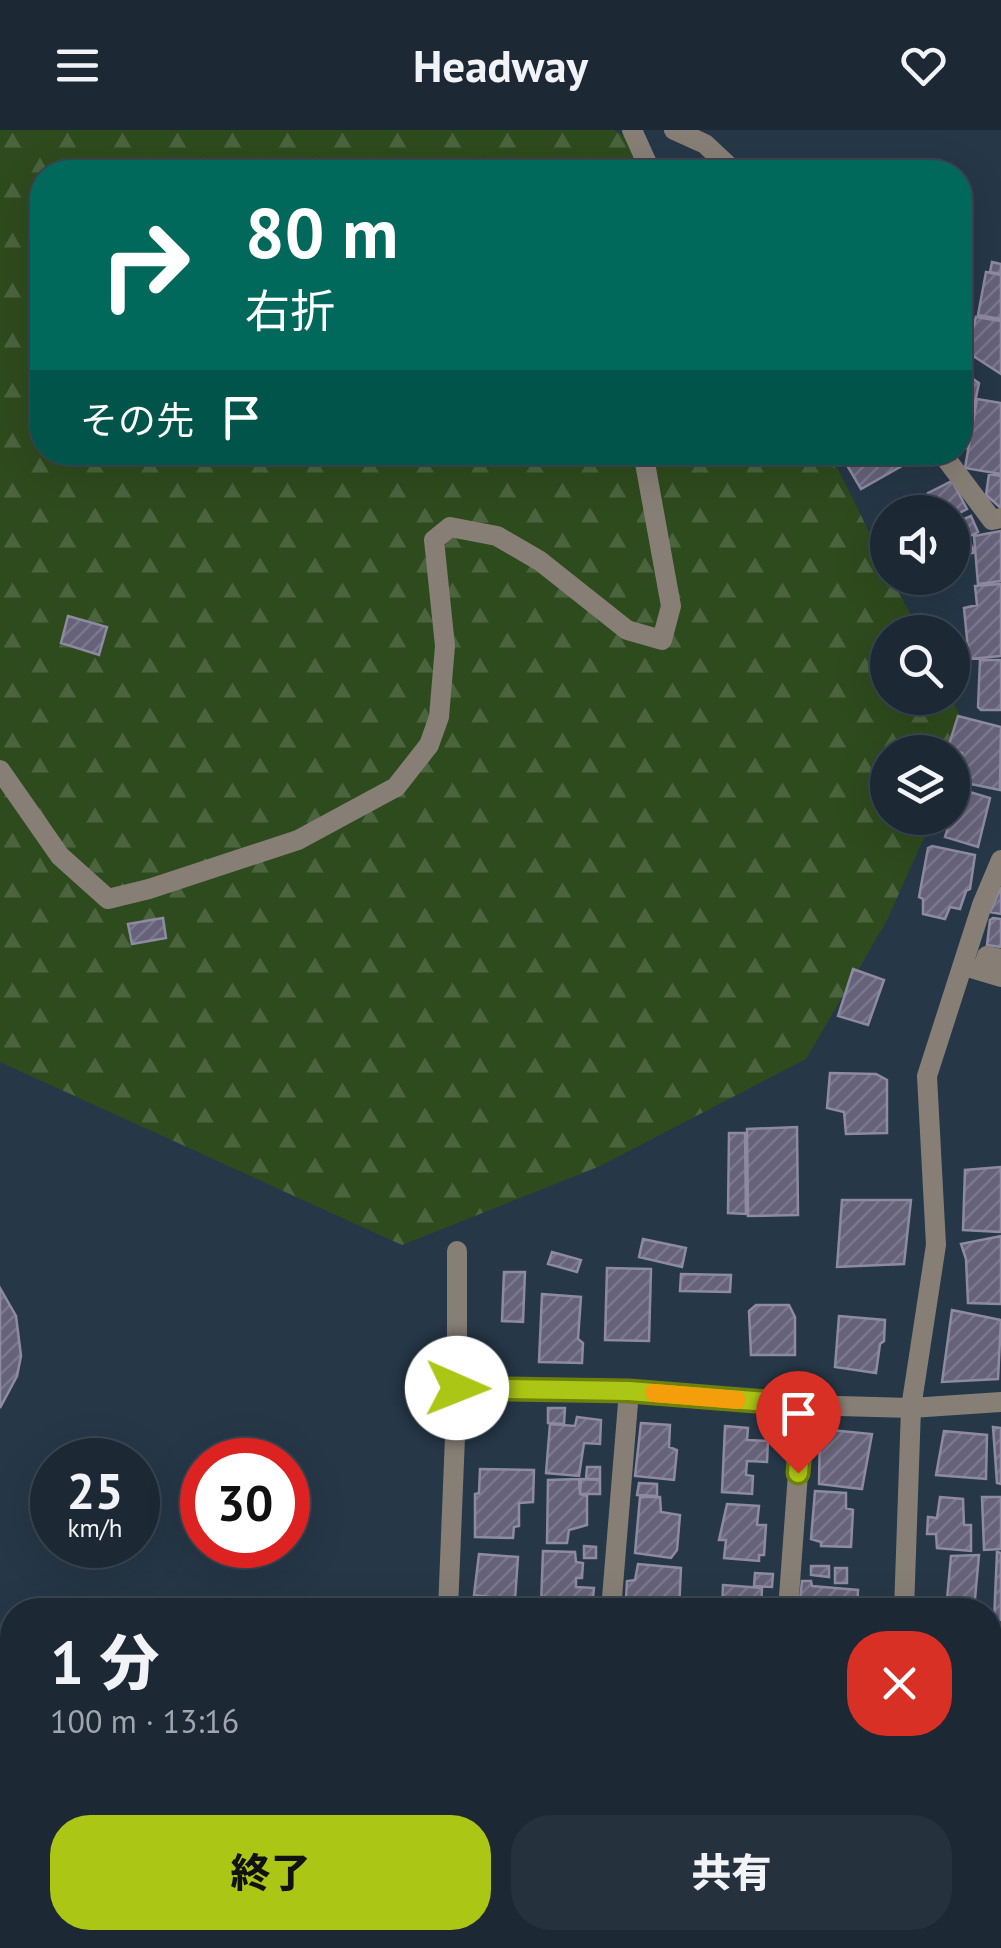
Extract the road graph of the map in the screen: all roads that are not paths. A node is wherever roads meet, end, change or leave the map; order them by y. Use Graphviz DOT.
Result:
graph roads {
  1 [pos="632,130"];
  2 [pos="674,130"];
  3 [pos="646,160"];
  4 [pos="722,160"];
  5 [pos="645,465"];
  6 [pos="951,465"];
  7 [pos="1001,518"];
  8 [pos="0,770"];
  9 [pos="1001,860"];
  10 [pos="1001,959"];
  11 [pos="982,971"];
  12 [pos="456,1251"];
  13 [pos="457,1388"];
  14 [pos="629,1391"];
  15 [pos="1001,1402"];
  16 [pos="804,1405"];
  17 [pos="910,1408"];
  18 [pos="448,1598"];
  19 [pos="612,1598"];
  20 [pos="789,1598"];
  21 [pos="904,1598"];
  1 -- 3 [label="street"];
  2 -- 4 [label="street"];
  5 -- 8 [label="street"];
  6 -- 7 [label="street"];
  9 -- 11 [label="street"];
  10 -- 11 [label="street"];
  11 -- 17 [label="street"];
  12 -- 13 [label="street"];
  13 -- 14 [label="street"];
  13 -- 18 [label="street"];
  14 -- 16 [label="street"];
  14 -- 19 [label="street"];
  15 -- 17 [label="street"];
  16 -- 17 [label="street"];
  16 -- 20 [label="street"];
  17 -- 21 [label="street"];
}
